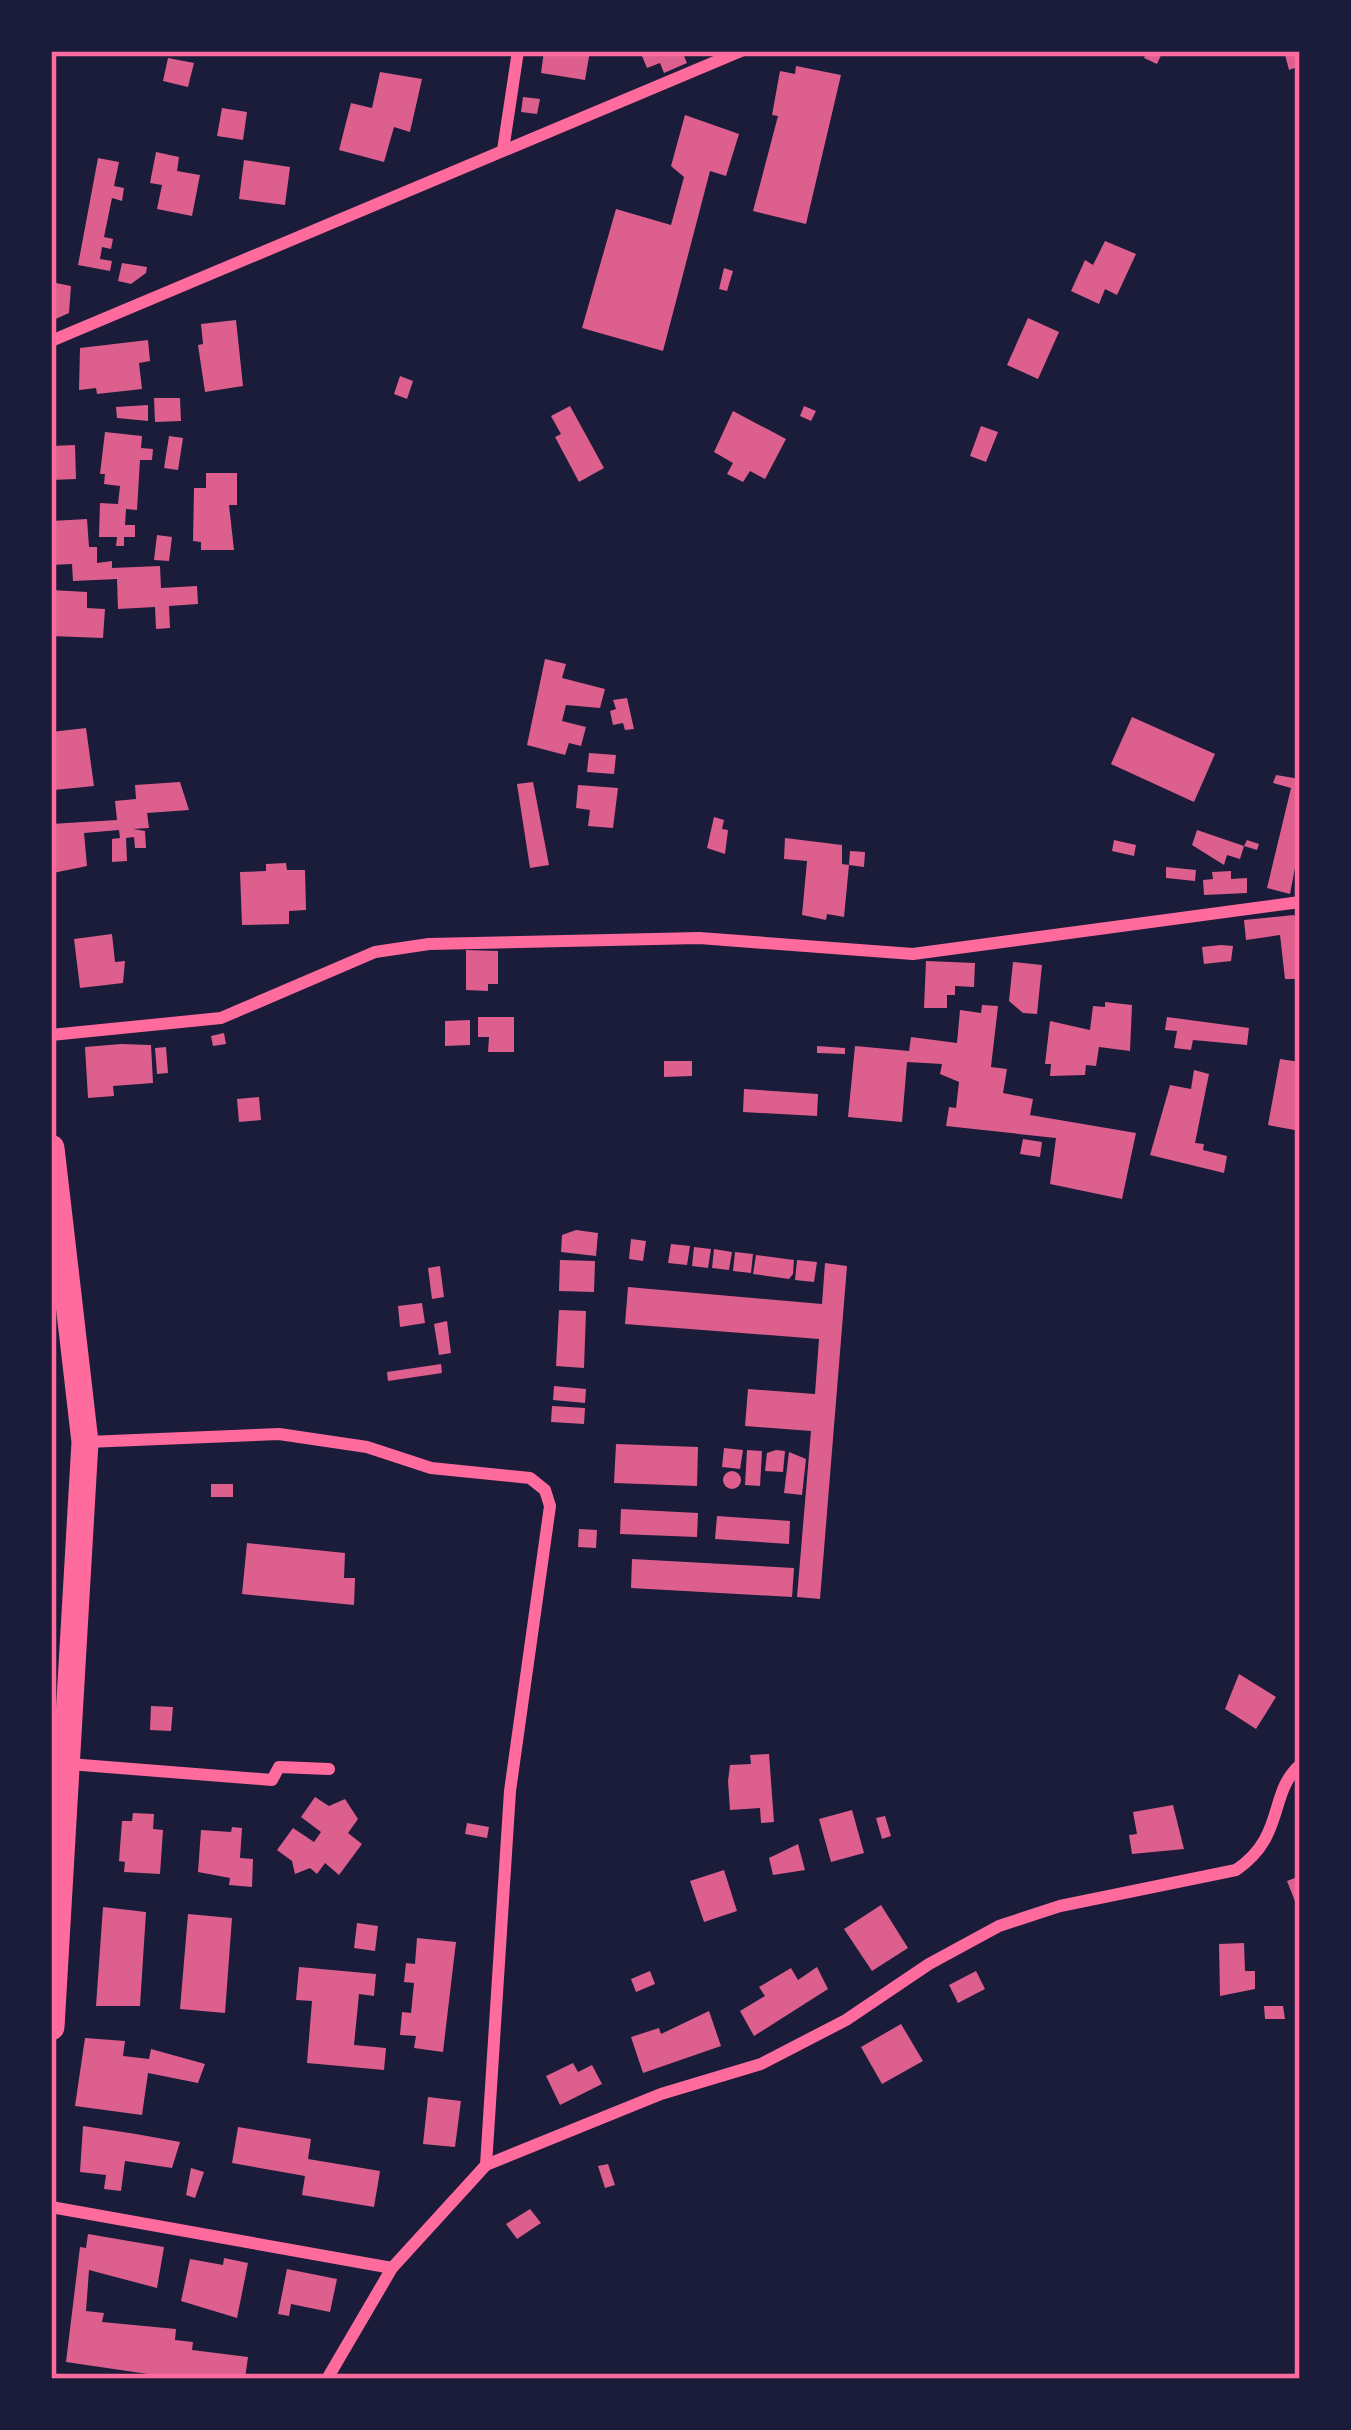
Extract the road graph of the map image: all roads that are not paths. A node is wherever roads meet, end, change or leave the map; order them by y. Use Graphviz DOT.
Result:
graph roads {
  1 [pos="518,51"];
  2 [pos="742,51"];
  3 [pos="503,150"];
  4 [pos="51,341"];
  5 [pos="1300,902"];
  6 [pos="51,1035"];
  7 [pos="51,1148"];
  8 [pos="57,1242"];
  9 [pos="85,1442"];
  10 [pos="70,1764"];
  11 [pos="1300,1765"];
  12 [pos="328,1769"];
  13 [pos="51,2026"];
  14 [pos="487,2165"];
  15 [pos="51,2207"];
  16 [pos="392,2269"];
  17 [pos="327,2379"];
  1 -- 3 [label="street"];
  2 -- 3 [label="street"];
  3 -- 4 [label="street"];
  5 -- 6 [label="street"];
  7 -- 8 [label="main road"];
  8 -- 9 [label="main road"];
  9 -- 10 [label="main road"];
  9 -- 14 [label="street"];
  10 -- 12 [label="street"];
  10 -- 13 [label="main road"];
  11 -- 14 [label="street"];
  14 -- 16 [label="street"];
  15 -- 16 [label="street"];
  16 -- 17 [label="street"];
}
